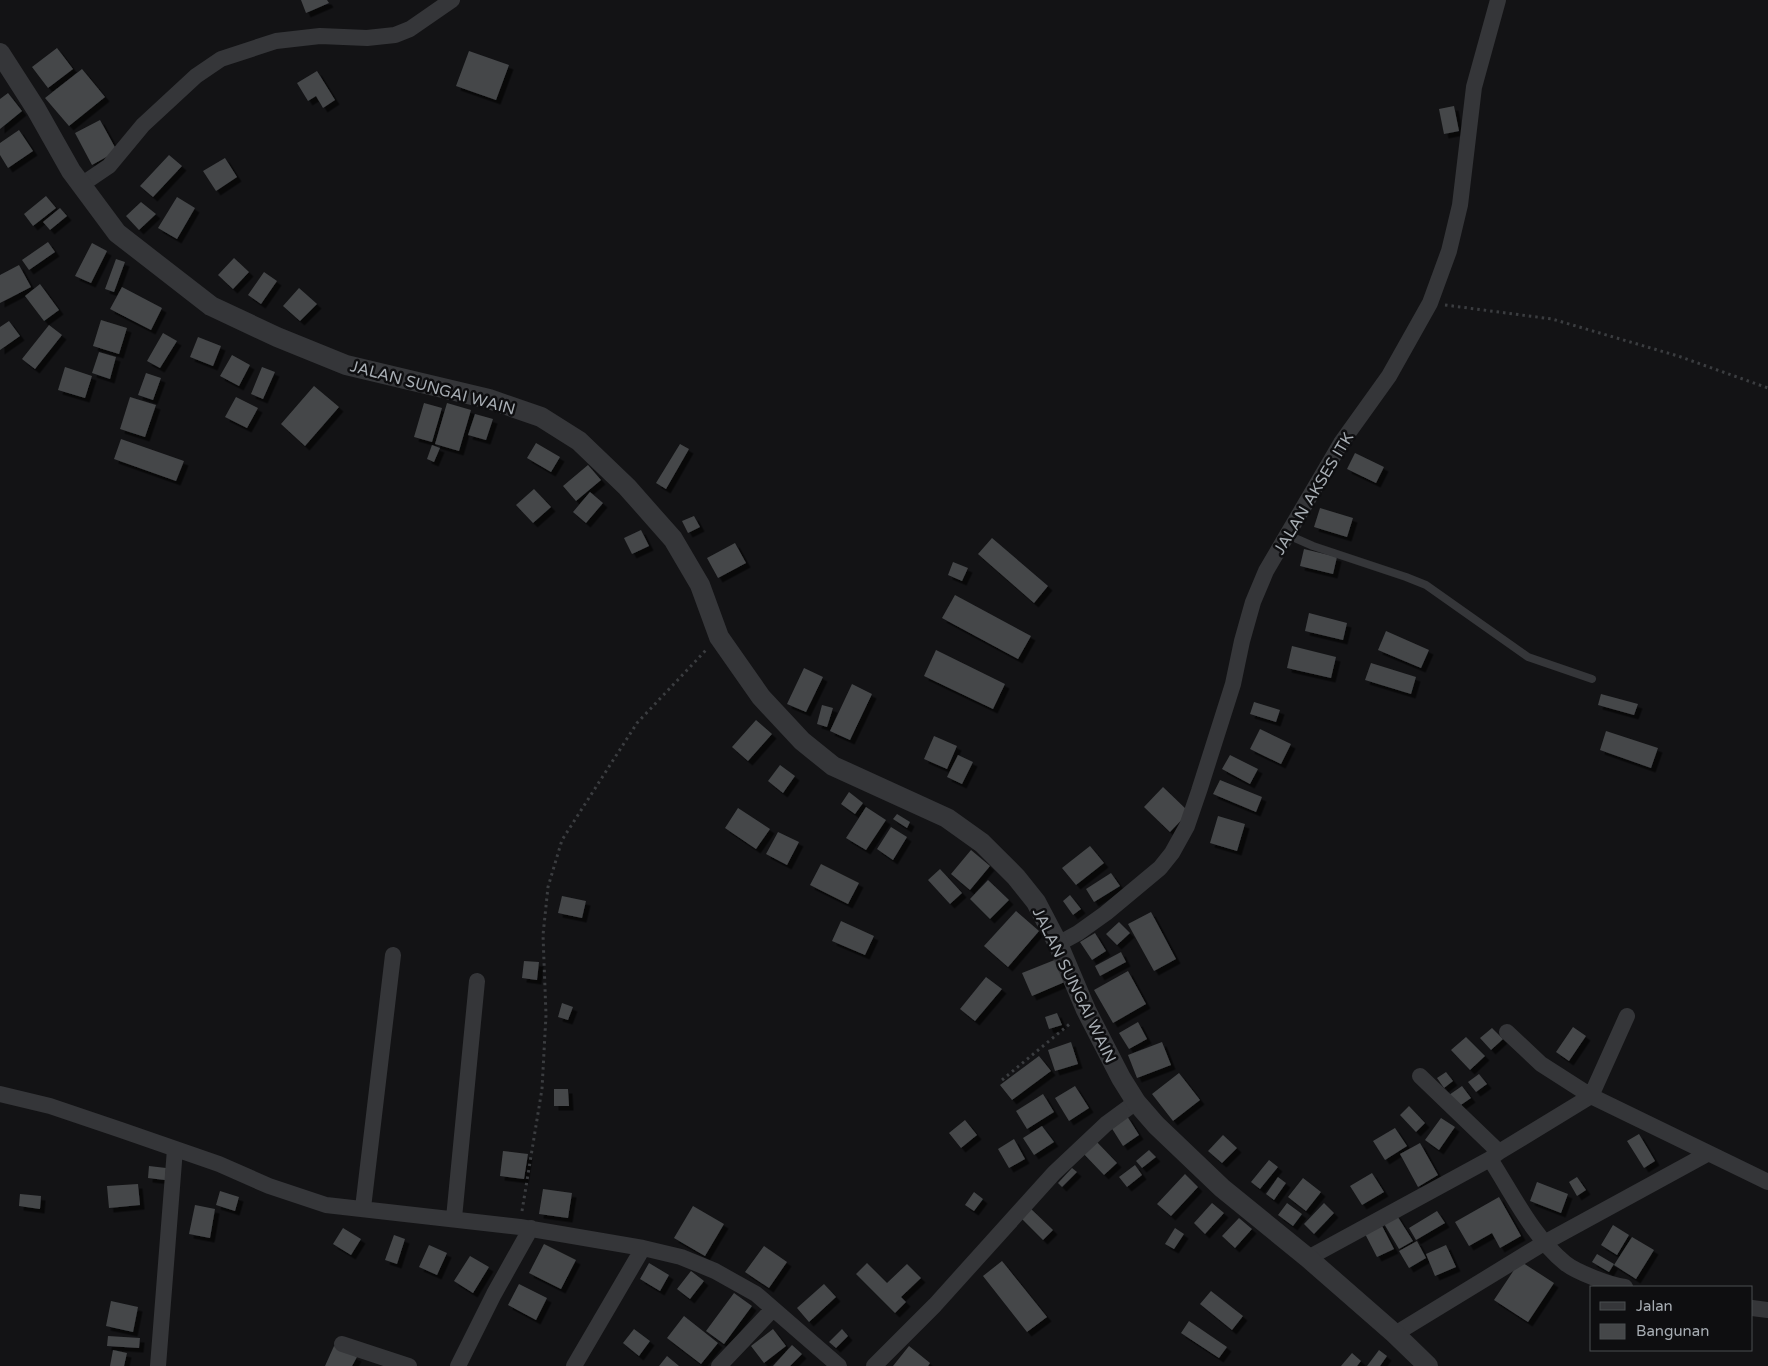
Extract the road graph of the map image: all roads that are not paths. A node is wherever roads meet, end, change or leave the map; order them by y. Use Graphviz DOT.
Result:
graph roads {
  1 [pos="452,0"];
  2 [pos="1498,0"];
  3 [pos="0,54"];
  4 [pos="81,186"];
  5 [pos="1288,535"];
  6 [pos="1592,678"];
  7 [pos="1058,944"];
  8 [pos="393,955"];
  9 [pos="477,980"];
  10 [pos="1627,1016"];
  11 [pos="1507,1032"];
  12 [pos="1420,1076"];
  13 [pos="0,1094"];
  14 [pos="1591,1096"];
  15 [pos="1136,1102"];
  16 [pos="175,1149"];
  17 [pos="1707,1154"];
  18 [pos="1495,1156"];
  19 [pos="1768,1182"];
  20 [pos="363,1208"];
  21 [pos="454,1218"];
  22 [pos="525,1228"];
  23 [pos="1544,1243"];
  24 [pos="642,1248"];
  25 [pos="1308,1258"];
  26 [pos="1622,1286"];
  27 [pos="1753,1308"];
  28 [pos="773,1309"];
  29 [pos="1768,1310"];
  30 [pos="1395,1334"];
  31 [pos="342,1344"];
  32 [pos="158,1366"];
  33 [pos="409,1366"];
  34 [pos="458,1366"];
  35 [pos="574,1366"];
  36 [pos="719,1366"];
  37 [pos="839,1366"];
  38 [pos="874,1366"];
  39 [pos="1428,1366"];
  1 -- 4 [label="street"];
  2 -- 5 [label="street, JALAN AKSES ITK"];
  3 -- 4 [label="street, JALAN SUNGAI WAIN"];
  4 -- 7 [label="street, JALAN SUNGAI WAIN"];
  5 -- 6 [label="lane"];
  5 -- 7 [label="street, JALAN AKSES ITK"];
  7 -- 15 [label="street, JALAN SUNGAI WAIN"];
  8 -- 20 [label="street"];
  9 -- 21 [label="street"];
  10 -- 14 [label="street"];
  11 -- 14 [label="street"];
  12 -- 18 [label="street"];
  13 -- 16 [label="street"];
  14 -- 17 [label="street"];
  14 -- 18 [label="street"];
  15 -- 25 [label="street, JALAN SUNGAI WAIN"];
  15 -- 38 [label="street"];
  16 -- 20 [label="street"];
  16 -- 32 [label="street"];
  17 -- 19 [label="street"];
  17 -- 23 [label="street"];
  18 -- 23 [label="street"];
  18 -- 25 [label="street"];
  20 -- 21 [label="street"];
  21 -- 22 [label="street"];
  22 -- 24 [label="street"];
  22 -- 34 [label="street"];
  23 -- 26 [label="street"];
  23 -- 30 [label="street"];
  24 -- 28 [label="street"];
  24 -- 35 [label="street"];
  25 -- 30 [label="street, JALAN SUNGAI WAIN"];
  27 -- 29 [label="street"];
  28 -- 36 [label="street"];
  28 -- 37 [label="street"];
  30 -- 39 [label="street, JALAN SUNGAI WAIN"];
  31 -- 33 [label="street"];
}
